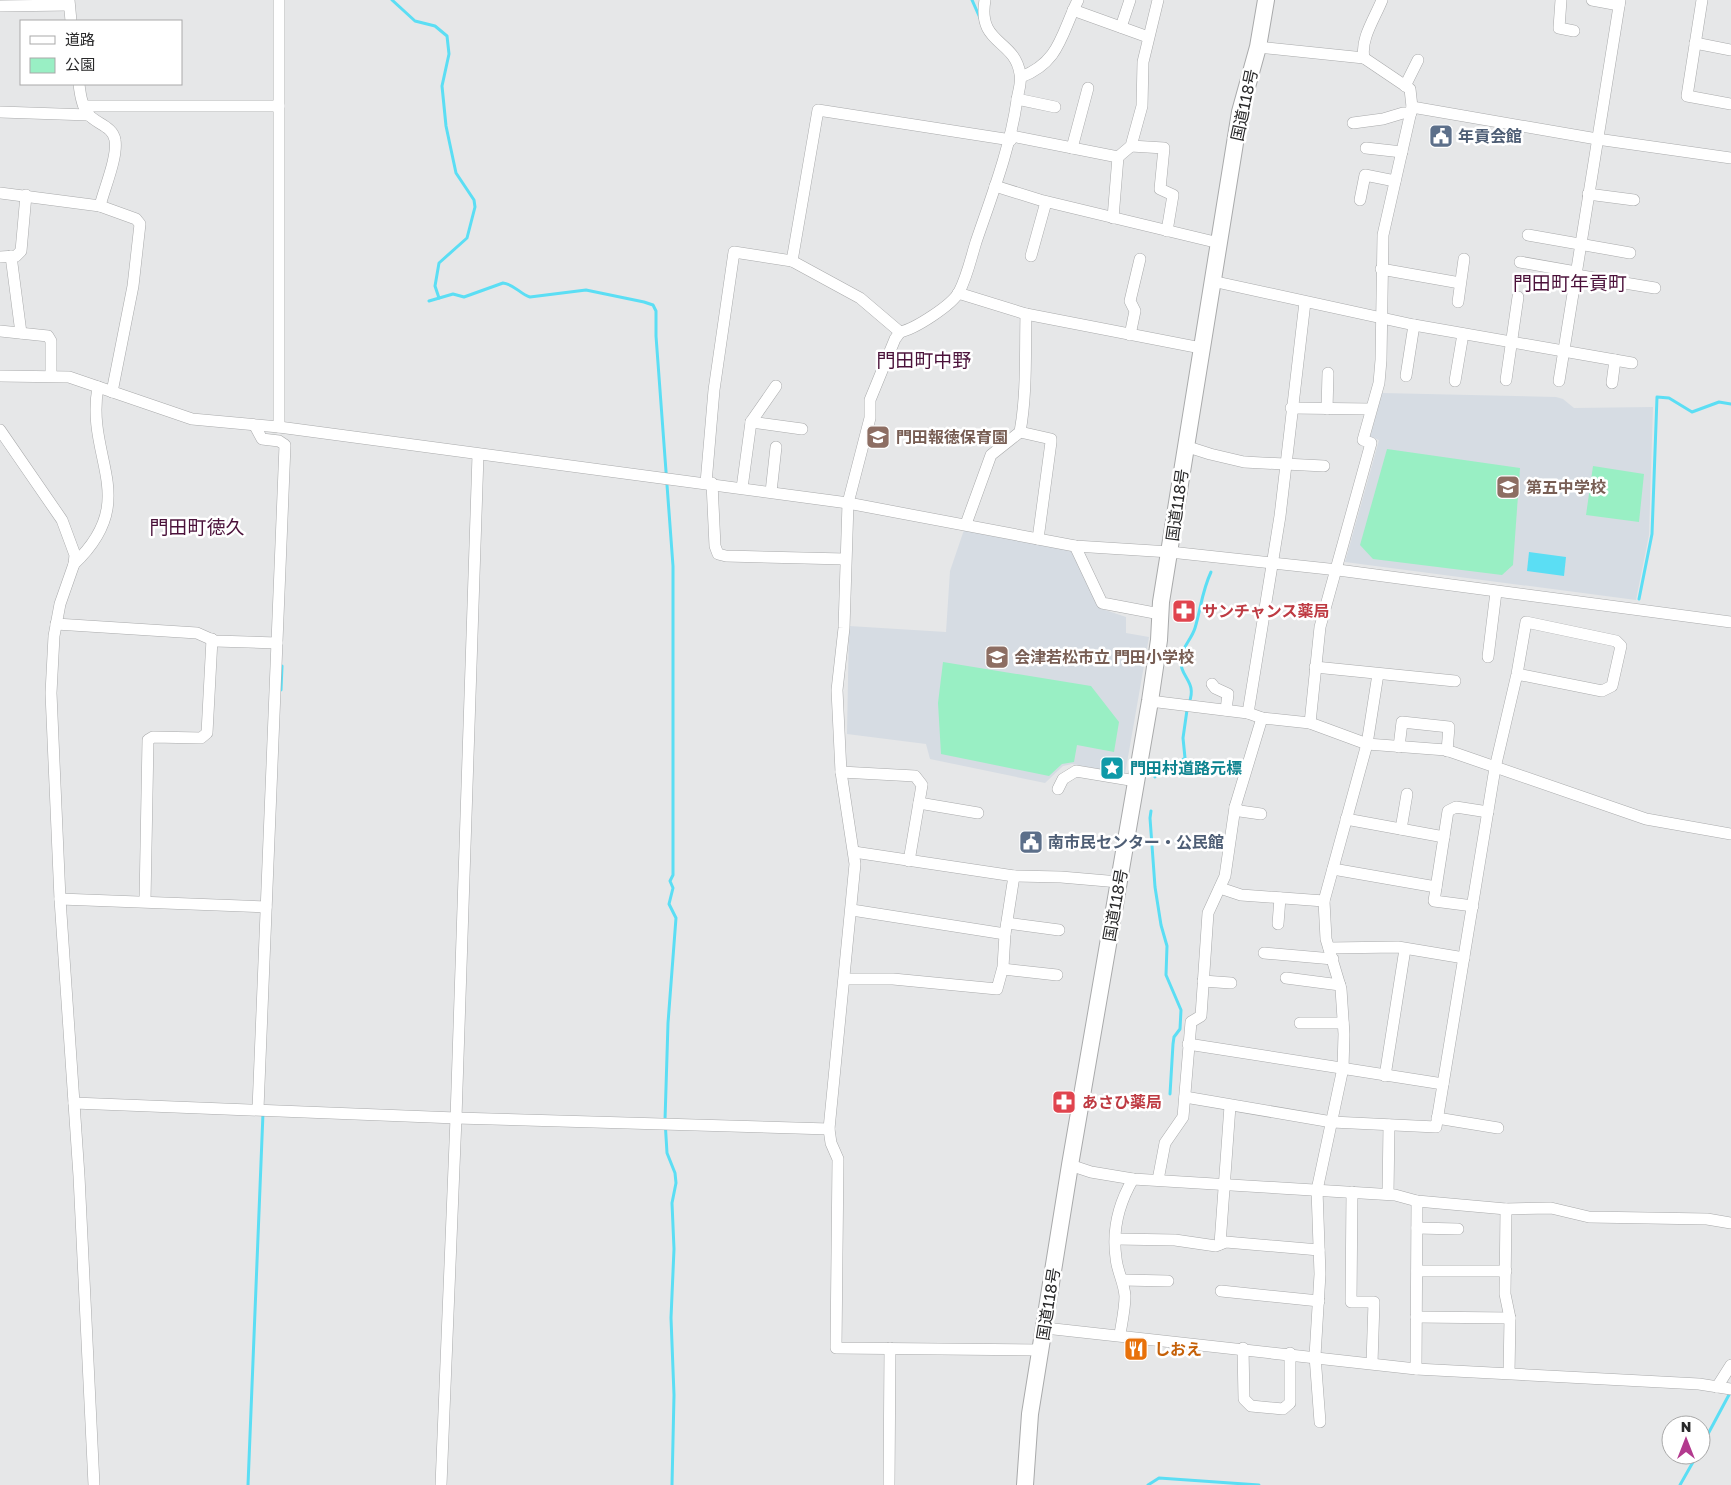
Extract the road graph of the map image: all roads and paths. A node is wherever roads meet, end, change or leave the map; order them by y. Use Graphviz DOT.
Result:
graph roads {
  1 [pos="278,0"];
  2 [pos="984,0"];
  3 [pos="1130,0"];
  4 [pos="1158,0"];
  5 [pos="1266,0"];
  6 [pos="1382,0"];
  7 [pos="1561,0"];
  8 [pos="1592,0"];
  9 [pos="1702,0"];
  10 [pos="1620,2"];
  11 [pos="69,3"];
  12 [pos="1076,5"];
  13 [pos="0,6"];
  14 [pos="71,20"];
  15 [pos="1121,27"];
  16 [pos="1574,31"];
  17 [pos="1148,37"];
  18 [pos="1695,44"];
  19 [pos="1258,47"];
  20 [pos="1731,50"];
  21 [pos="1364,58"];
  22 [pos="1418,60"];
  23 [pos="1021,77"];
  24 [pos="79,85"];
  25 [pos="1405,86"];
  26 [pos="1088,88"];
  27 [pos="1017,99"];
  28 [pos="1731,104"];
  29 [pos="278,106"];
  30 [pos="1055,107"];
  31 [pos="86,110"];
  32 [pos="1411,110"];
  33 [pos="0,112"];
  34 [pos="1352,123"];
  35 [pos="1011,138"];
  36 [pos="1597,139"];
  37 [pos="1130,146"];
  38 [pos="1072,148"];
  39 [pos="1366,148"];
  40 [pos="1402,152"];
  41 [pos="1118,157"];
  42 [pos="1731,158"];
  43 [pos="1395,181"];
  44 [pos="996,186"];
  45 [pos="0,193"];
  46 [pos="26,194"];
  47 [pos="1588,194"];
  48 [pos="1360,200"];
  49 [pos="1634,200"];
  50 [pos="1046,202"];
  51 [pos="100,206"];
  52 [pos="1113,218"];
  53 [pos="1167,231"];
  54 [pos="1528,235"];
  55 [pos="1218,243"];
  56 [pos="1581,244"];
  57 [pos="1630,253"];
  58 [pos="1031,256"];
  59 [pos="6,257"];
  60 [pos="1140,259"];
  61 [pos="1464,259"];
  62 [pos="792,261"];
  63 [pos="1520,262"];
  64 [pos="1381,269"];
  65 [pos="1576,273"];
  66 [pos="1212,282"];
  67 [pos="1460,283"];
  68 [pos="1655,288"];
  69 [pos="958,293"];
  70 [pos="1518,297"];
  71 [pos="1304,302"];
  72 [pos="1458,302"];
  73 [pos="1026,314"];
  74 [pos="1380,319"];
  75 [pos="1414,326"];
  76 [pos="0,331"];
  77 [pos="900,332"];
  78 [pos="21,333"];
  79 [pos="1463,334"];
  80 [pos="1130,335"];
  81 [pos="1511,343"];
  82 [pos="1201,348"];
  83 [pos="1564,352"];
  84 [pos="1615,360"];
  85 [pos="1632,363"];
  86 [pos="1328,373"];
  87 [pos="0,376"];
  88 [pos="51,376"];
  89 [pos="1406,376"];
  90 [pos="1506,380"];
  91 [pos="1559,380"];
  92 [pos="1455,381"];
  93 [pos="1612,382"];
  94 [pos="776,386"];
  95 [pos="98,387"];
  96 [pos="112,392"];
  97 [pos="1291,408"];
  98 [pos="1327,409"];
  99 [pos="1371,409"];
  100 [pos="751,422"];
  101 [pos="255,426"];
  102 [pos="279,428"];
  103 [pos="802,429"];
  104 [pos="0,430"];
  105 [pos="1020,432"];
  106 [pos="1185,446"];
  107 [pos="776,447"];
  108 [pos="478,454"];
  109 [pos="1284,465"];
  110 [pos="1324,466"];
  111 [pos="709,483"];
  112 [pos="742,488"];
  113 [pos="771,492"];
  114 [pos="848,503"];
  115 [pos="966,524"];
  116 [pos="1038,539"];
  117 [pos="1074,546"];
  118 [pos="1170,552"];
  119 [pos="845,559"];
  120 [pos="1273,563"];
  121 [pos="74,564"];
  122 [pos="1338,570"];
  123 [pos="1496,592"];
  124 [pos="1160,614"];
  125 [pos="1731,622"];
  126 [pos="56,624"];
  127 [pos="212,639"];
  128 [pos="277,643"];
  129 [pos="1488,657"];
  130 [pos="1315,667"];
  131 [pos="1378,674"];
  132 [pos="1517,674"];
  133 [pos="1455,681"];
  134 [pos="1212,684"];
  135 [pos="1150,701"];
  136 [pos="1226,710"];
  137 [pos="1248,713"];
  138 [pos="1262,718"];
  139 [pos="1310,723"];
  140 [pos="1367,744"];
  141 [pos="1399,748"];
  142 [pos="1447,751"];
  143 [pos="1495,768"];
  144 [pos="840,772"];
  145 [pos="1136,781"];
  146 [pos="1058,788"];
  147 [pos="1408,794"];
  148 [pos="919,803"];
  149 [pos="1235,807"];
  150 [pos="1488,812"];
  151 [pos="978,813"];
  152 [pos="1261,814"];
  153 [pos="1346,820"];
  154 [pos="1401,829"];
  155 [pos="1731,834"];
  156 [pos="1444,837"];
  157 [pos="854,852"];
  158 [pos="909,861"];
  159 [pos="1333,869"];
  160 [pos="1014,876"];
  161 [pos="1119,882"];
  162 [pos="1436,887"];
  163 [pos="1220,888"];
  164 [pos="1280,898"];
  165 [pos="60,899"];
  166 [pos="145,901"];
  167 [pos="1324,901"];
  168 [pos="1472,906"];
  169 [pos="266,907"];
  170 [pos="852,910"];
  171 [pos="1278,924"];
  172 [pos="1006,929"];
  173 [pos="1059,930"];
  174 [pos="1405,949"];
  175 [pos="1264,953"];
  176 [pos="1331,954"];
  177 [pos="1464,958"];
  178 [pos="1003,969"];
  179 [pos="1057,975"];
  180 [pos="1286,978"];
  181 [pos="845,980"];
  182 [pos="1203,981"];
  183 [pos="1231,983"];
  184 [pos="1340,986"];
  185 [pos="1300,1023"];
  186 [pos="1343,1023"];
  187 [pos="1188,1044"];
  188 [pos="1343,1068"];
  189 [pos="1385,1076"];
  190 [pos="1444,1084"];
  191 [pos="1185,1097"];
  192 [pos="74,1103"];
  193 [pos="1230,1106"];
  194 [pos="258,1109"];
  195 [pos="456,1118"];
  196 [pos="1437,1118"];
  197 [pos="1332,1122"];
  198 [pos="1389,1125"];
  199 [pos="1498,1128"];
  200 [pos="829,1129"];
  201 [pos="1070,1165"];
  202 [pos="1133,1179"];
  203 [pos="1158,1180"];
  204 [pos="1223,1184"];
  205 [pos="1317,1190"];
  206 [pos="1352,1192"];
  207 [pos="1388,1194"];
  208 [pos="1417,1200"];
  209 [pos="1506,1209"];
  210 [pos="1731,1223"];
  211 [pos="1417,1228"];
  212 [pos="1458,1228"];
  213 [pos="1116,1239"];
  214 [pos="1220,1244"];
  215 [pos="1320,1250"];
  216 [pos="1417,1271"];
  217 [pos="1506,1271"];
  218 [pos="1123,1280"];
  219 [pos="1168,1281"];
  220 [pos="1221,1291"];
  221 [pos="1318,1301"];
  222 [pos="1416,1317"];
  223 [pos="1510,1318"];
  224 [pos="1045,1328"];
  225 [pos="1120,1334"];
  226 [pos="890,1348"];
  227 [pos="1243,1348"];
  228 [pos="1041,1350"];
  229 [pos="1290,1353"];
  230 [pos="1315,1356"];
  231 [pos="1372,1363"];
  232 [pos="1731,1365"];
  233 [pos="1416,1369"];
  234 [pos="1509,1373"];
  235 [pos="1718,1387"];
  236 [pos="1731,1389"];
  237 [pos="1320,1422"];
  238 [pos="94,1485"];
  239 [pos="441,1485"];
  240 [pos="889,1485"];
  241 [pos="1025,1485"];
  1 -- 29 [label="street"];
  2 -- 23 [label="street"];
  3 -- 15 [label="street"];
  4 -- 17 [label="street"];
  5 -- 19 [label="highway, 国道118号"];
  6 -- 21 [label="street"];
  7 -- 16 [label="street"];
  8 -- 10 [label="street"];
  9 -- 18 [label="street"];
  10 -- 36 [label="street"];
  11 -- 13 [label="street"];
  11 -- 14 [label="street"];
  12 -- 15 [label="street"];
  12 -- 23 [label="street"];
  15 -- 17 [label="street"];
  17 -- 37 [label="street"];
  18 -- 20 [label="street"];
  18 -- 28 [label="street"];
  19 -- 21 [label="street"];
  19 -- 55 [label="highway, 国道118号"];
  21 -- 25 [label="street"];
  22 -- 25 [label="street"];
  23 -- 27 [label="street"];
  24 -- 31 [label="street"];
  25 -- 32 [label="street"];
  26 -- 38 [label="street"];
  27 -- 30 [label="street"];
  27 -- 35 [label="street"];
  29 -- 31 [label="street"];
  29 -- 102 [label="street"];
  31 -- 33 [label="street"];
  31 -- 51 [label="street"];
  32 -- 34 [label="street"];
  32 -- 36 [label="street"];
  32 -- 40 [label="street"];
  35 -- 38 [label="street"];
  35 -- 44 [label="street"];
  35 -- 62 [label="street"];
  36 -- 42 [label="street"];
  36 -- 47 [label="street"];
  37 -- 41 [label="street"];
  37 -- 53 [label="street"];
  38 -- 41 [label="street"];
  39 -- 40 [label="street"];
  40 -- 43 [label="street"];
  41 -- 52 [label="street"];
  43 -- 48 [label="street"];
  43 -- 64 [label="street"];
  44 -- 50 [label="street"];
  44 -- 69 [label="street"];
  45 -- 46 [label="street"];
  46 -- 51 [label="street"];
  46 -- 59 [label="street"];
  47 -- 49 [label="street"];
  47 -- 56 [label="street"];
  50 -- 52 [label="street"];
  50 -- 58 [label="street"];
  51 -- 96 [label="street"];
  52 -- 53 [label="street"];
  53 -- 55 [label="street"];
  54 -- 56 [label="street"];
  55 -- 66 [label="highway, 国道118号"];
  56 -- 57 [label="street"];
  56 -- 65 [label="street"];
  59 -- 78 [label="street"];
  60 -- 80 [label="street"];
  61 -- 67 [label="street"];
  62 -- 77 [label="street"];
  62 -- 111 [label="street"];
  63 -- 65 [label="street"];
  64 -- 67 [label="street"];
  64 -- 74 [label="street"];
  65 -- 68 [label="street"];
  65 -- 83 [label="street"];
  66 -- 71 [label="street"];
  66 -- 82 [label="highway, 国道118号"];
  67 -- 72 [label="street"];
  69 -- 73 [label="street"];
  69 -- 77 [label="street"];
  70 -- 81 [label="street"];
  71 -- 74 [label="street"];
  71 -- 97 [label="street"];
  73 -- 80 [label="street"];
  73 -- 105 [label="street"];
  74 -- 75 [label="street"];
  74 -- 99 [label="street"];
  75 -- 79 [label="street"];
  75 -- 89 [label="street"];
  76 -- 78 [label="street"];
  77 -- 114 [label="street"];
  78 -- 88 [label="street"];
  79 -- 81 [label="street"];
  79 -- 92 [label="street"];
  80 -- 82 [label="street"];
  81 -- 83 [label="street"];
  81 -- 90 [label="street"];
  82 -- 106 [label="highway, 国道118号"];
  83 -- 84 [label="street"];
  83 -- 91 [label="street"];
  84 -- 85 [label="street"];
  84 -- 93 [label="street"];
  86 -- 98 [label="street"];
  87 -- 88 [label="street"];
  88 -- 95 [label="street"];
  94 -- 100 [label="street"];
  95 -- 96 [label="street"];
  95 -- 121 [label="street"];
  96 -- 101 [label="street"];
  97 -- 98 [label="street"];
  97 -- 109 [label="street"];
  98 -- 99 [label="street"];
  99 -- 122 [label="street"];
  100 -- 103 [label="street"];
  100 -- 112 [label="street"];
  101 -- 102 [label="street"];
  101 -- 128 [label="street"];
  102 -- 108 [label="street"];
  104 -- 121 [label="street"];
  105 -- 115 [label="street"];
  105 -- 116 [label="street"];
  106 -- 109 [label="street"];
  106 -- 118 [label="highway, 国道118号"];
  107 -- 113 [label="street"];
  108 -- 111 [label="street"];
  108 -- 195 [label="street"];
  109 -- 110 [label="street"];
  109 -- 120 [label="street"];
  111 -- 112 [label="street"];
  111 -- 119 [label="street"];
  112 -- 113 [label="street"];
  113 -- 114 [label="street"];
  114 -- 115 [label="street"];
  114 -- 119 [label="street"];
  115 -- 116 [label="street"];
  116 -- 117 [label="street"];
  117 -- 118 [label="street"];
  117 -- 124 [label="street"];
  118 -- 120 [label="street"];
  118 -- 124 [label="highway, 国道118号"];
  119 -- 144 [label="street"];
  120 -- 122 [label="street"];
  120 -- 137 [label="street"];
  121 -- 126 [label="street"];
  122 -- 123 [label="street"];
  122 -- 130 [label="street"];
  123 -- 125 [label="street"];
  123 -- 129 [label="street"];
  124 -- 135 [label="highway, 国道118号"];
  126 -- 127 [label="street"];
  126 -- 165 [label="street"];
  127 -- 128 [label="street"];
  127 -- 166 [label="street"];
  128 -- 169 [label="street"];
  130 -- 131 [label="street"];
  130 -- 139 [label="street"];
  131 -- 133 [label="street"];
  131 -- 140 [label="street"];
  132 -- 132 [label="street"];
  132 -- 143 [label="street"];
  134 -- 136 [label="street"];
  135 -- 136 [label="street"];
  135 -- 145 [label="highway, 国道118号"];
  136 -- 137 [label="street"];
  137 -- 138 [label="street"];
  138 -- 139 [label="street"];
  138 -- 149 [label="street"];
  139 -- 140 [label="street"];
  140 -- 141 [label="street"];
  140 -- 153 [label="street"];
  141 -- 142 [label="street"];
  141 -- 142 [label="street"];
  142 -- 143 [label="street"];
  143 -- 150 [label="street"];
  143 -- 155 [label="street"];
  144 -- 148 [label="street"];
  144 -- 157 [label="street"];
  145 -- 146 [label="street"];
  145 -- 161 [label="highway, 国道118号"];
  147 -- 154 [label="street"];
  148 -- 151 [label="street"];
  148 -- 158 [label="street"];
  149 -- 152 [label="street"];
  149 -- 163 [label="street"];
  150 -- 156 [label="street"];
  150 -- 168 [label="street"];
  153 -- 154 [label="street"];
  153 -- 159 [label="street"];
  154 -- 156 [label="street"];
  156 -- 162 [label="street"];
  157 -- 158 [label="street"];
  157 -- 170 [label="street"];
  158 -- 160 [label="street"];
  159 -- 162 [label="street"];
  159 -- 167 [label="street"];
  160 -- 161 [label="street"];
  160 -- 172 [label="street"];
  161 -- 201 [label="highway, 国道118号"];
  162 -- 168 [label="street"];
  163 -- 164 [label="street"];
  163 -- 182 [label="street"];
  164 -- 167 [label="street"];
  164 -- 171 [label="street"];
  165 -- 166 [label="street"];
  165 -- 192 [label="street"];
  166 -- 169 [label="street"];
  167 -- 176 [label="street"];
  168 -- 177 [label="street"];
  169 -- 194 [label="street"];
  170 -- 172 [label="street"];
  170 -- 181 [label="street"];
  172 -- 173 [label="street"];
  172 -- 178 [label="street"];
  174 -- 176 [label="street"];
  174 -- 177 [label="street"];
  174 -- 189 [label="street"];
  175 -- 176 [label="street"];
  176 -- 184 [label="street"];
  177 -- 190 [label="street"];
  178 -- 179 [label="street"];
  178 -- 181 [label="street"];
  180 -- 184 [label="street"];
  181 -- 200 [label="street"];
  182 -- 183 [label="street"];
  182 -- 187 [label="street"];
  184 -- 186 [label="street"];
  185 -- 186 [label="street"];
  186 -- 188 [label="street"];
  187 -- 188 [label="street"];
  187 -- 191 [label="street"];
  188 -- 189 [label="street"];
  188 -- 197 [label="street"];
  189 -- 190 [label="street"];
  190 -- 196 [label="street"];
  191 -- 193 [label="street"];
  191 -- 203 [label="street"];
  192 -- 194 [label="street"];
  192 -- 238 [label="street"];
  193 -- 197 [label="street"];
  193 -- 204 [label="street"];
  194 -- 195 [label="street"];
  195 -- 200 [label="street"];
  195 -- 239 [label="street"];
  196 -- 198 [label="street"];
  196 -- 199 [label="street"];
  197 -- 198 [label="street"];
  197 -- 205 [label="street"];
  198 -- 207 [label="street"];
  200 -- 226 [label="street"];
  201 -- 202 [label="street"];
  201 -- 224 [label="highway, 国道118号"];
  202 -- 203 [label="street"];
  202 -- 213 [label="street"];
  203 -- 204 [label="street"];
  204 -- 205 [label="street"];
  204 -- 214 [label="street"];
  205 -- 206 [label="street"];
  205 -- 215 [label="street"];
  206 -- 207 [label="street"];
  206 -- 231 [label="street"];
  207 -- 208 [label="street"];
  208 -- 209 [label="street"];
  208 -- 211 [label="street"];
  209 -- 210 [label="street"];
  209 -- 217 [label="street"];
  211 -- 212 [label="street"];
  211 -- 216 [label="street"];
  213 -- 214 [label="street"];
  213 -- 218 [label="street"];
  214 -- 215 [label="street"];
  215 -- 221 [label="street"];
  216 -- 217 [label="street"];
  216 -- 222 [label="street"];
  217 -- 223 [label="street"];
  218 -- 219 [label="street"];
  218 -- 225 [label="street"];
  220 -- 221 [label="street"];
  221 -- 230 [label="street"];
  222 -- 223 [label="street"];
  222 -- 233 [label="street"];
  223 -- 234 [label="street"];
  224 -- 225 [label="street"];
  224 -- 228 [label="highway, 国道118号"];
  225 -- 227 [label="street"];
  226 -- 228 [label="street"];
  226 -- 240 [label="street"];
  227 -- 229 [label="street"];
  227 -- 229 [label="street"];
  228 -- 241 [label="highway, 国道118号"];
  229 -- 230 [label="street"];
  230 -- 231 [label="street"];
  230 -- 237 [label="street"];
  231 -- 233 [label="street"];
  232 -- 235 [label="street"];
  233 -- 234 [label="street"];
  234 -- 235 [label="street"];
  235 -- 236 [label="street"];
}
